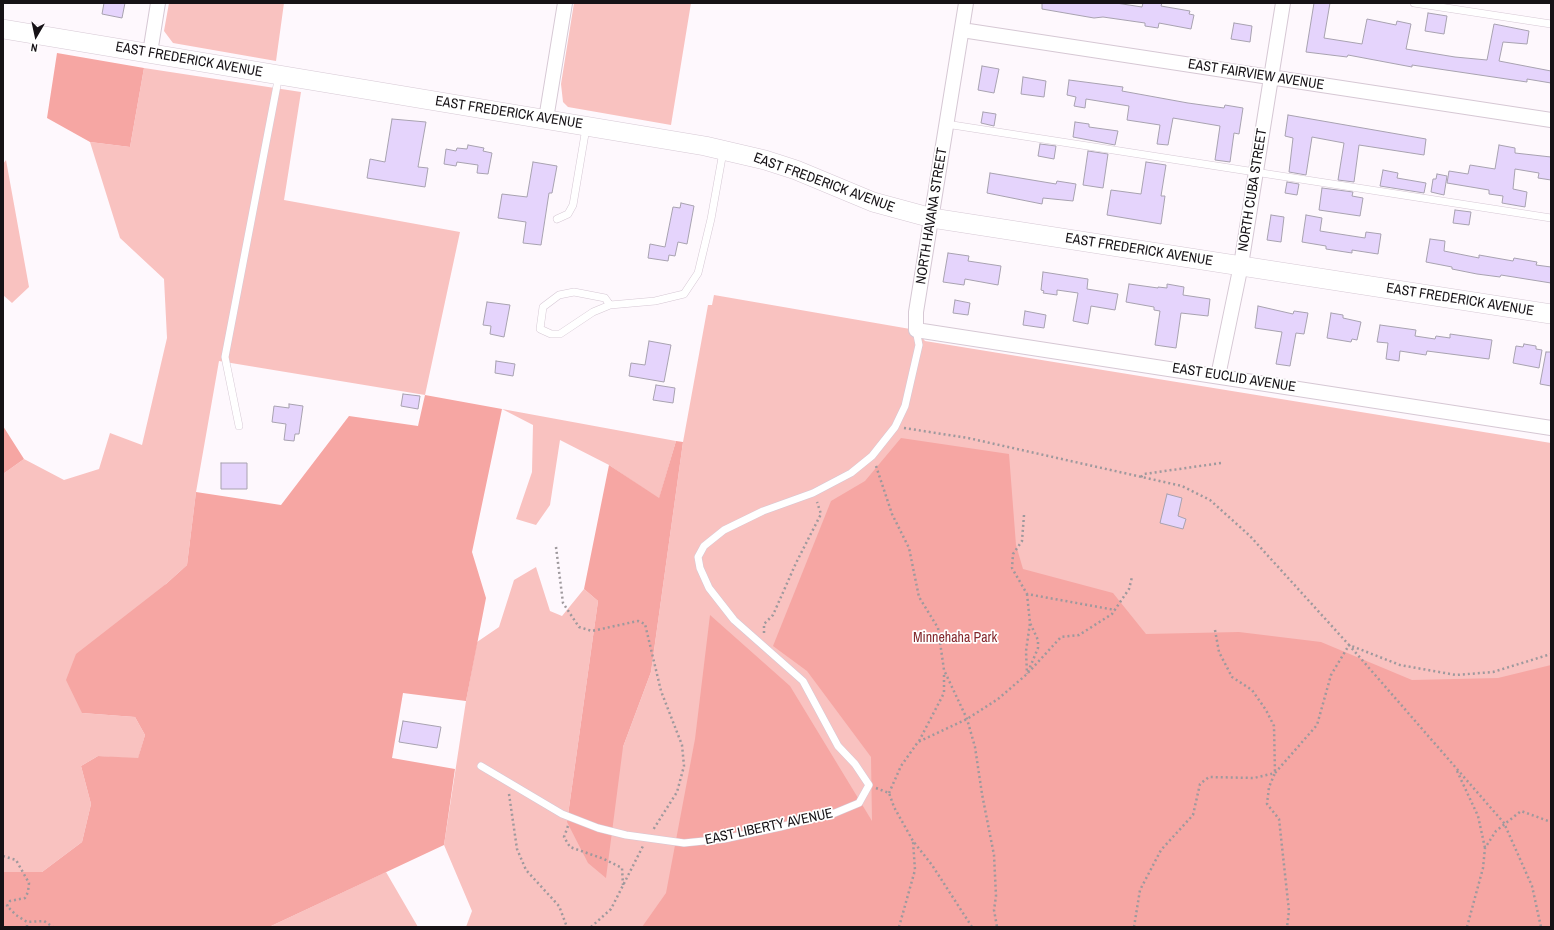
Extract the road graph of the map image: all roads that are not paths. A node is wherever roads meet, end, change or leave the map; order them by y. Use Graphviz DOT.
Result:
graph roads {
  1 [pos="158,3"];
  2 [pos="565,3"];
  3 [pos="966,3"];
  4 [pos="1283,3"];
  5 [pos="1414,3"];
  6 [pos="1551,24"];
  7 [pos="3,29"];
  8 [pos="962,30"];
  9 [pos="150,53"];
  10 [pos="279,75"];
  11 [pos="1270,78"];
  12 [pos="546,119"];
  13 [pos="1551,120"];
  14 [pos="946,124"];
  15 [pos="586,126"];
  16 [pos="723,150"];
  17 [pos="1255,171"];
  18 [pos="932,218"];
  19 [pos="1551,218"];
  20 [pos="557,219"];
  21 [pos="1241,265"];
  22 [pos="610,305"];
  23 [pos="1551,314"];
  24 [pos="916,330"];
  25 [pos="1218,376"];
  26 [pos="239,426"];
  27 [pos="1551,428"];
  28 [pos="481,766"];
  29 [pos="869,785"];
  1 -- 9 [label="street"];
  2 -- 12 [label="street"];
  3 -- 8 [label="street, NORTH HAVANA STREET"];
  4 -- 11 [label="street, NORTH CUBA STREET"];
  5 -- 6 [label="lane"];
  7 -- 9 [label="main road, EAST FREDERICK AVENUE"];
  8 -- 11 [label="street, EAST FAIRVIEW AVENUE"];
  8 -- 14 [label="street, NORTH HAVANA STREET"];
  9 -- 10 [label="main road, EAST FREDERICK AVENUE"];
  10 -- 12 [label="main road, EAST FREDERICK AVENUE"];
  10 -- 26 [label="lane"];
  11 -- 13 [label="street, EAST FAIRVIEW AVENUE"];
  11 -- 17 [label="street, NORTH CUBA STREET"];
  12 -- 15 [label="main road, EAST FREDERICK AVENUE"];
  14 -- 17 [label="lane"];
  14 -- 18 [label="street, NORTH HAVANA STREET"];
  15 -- 16 [label="main road, EAST FREDERICK AVENUE"];
  15 -- 20 [label="lane"];
  16 -- 18 [label="main road, EAST FREDERICK AVENUE"];
  16 -- 22 [label="lane"];
  17 -- 19 [label="lane"];
  17 -- 21 [label="street, NORTH CUBA STREET"];
  18 -- 21 [label="main road, EAST FREDERICK AVENUE"];
  18 -- 24 [label="street, NORTH HAVANA STREET"];
  21 -- 23 [label="main road, EAST FREDERICK AVENUE"];
  21 -- 25 [label="street, NORTH CUBA STREET"];
  22 -- 22 [label="lane"];
  24 -- 25 [label="street, EAST EUCLID AVENUE"];
  24 -- 29 [label="lane, NORTH HAVANA STREET"];
  25 -- 27 [label="street, EAST EUCLID AVENUE"];
  28 -- 29 [label="lane, EAST LIBERTY AVENUE"];
}
